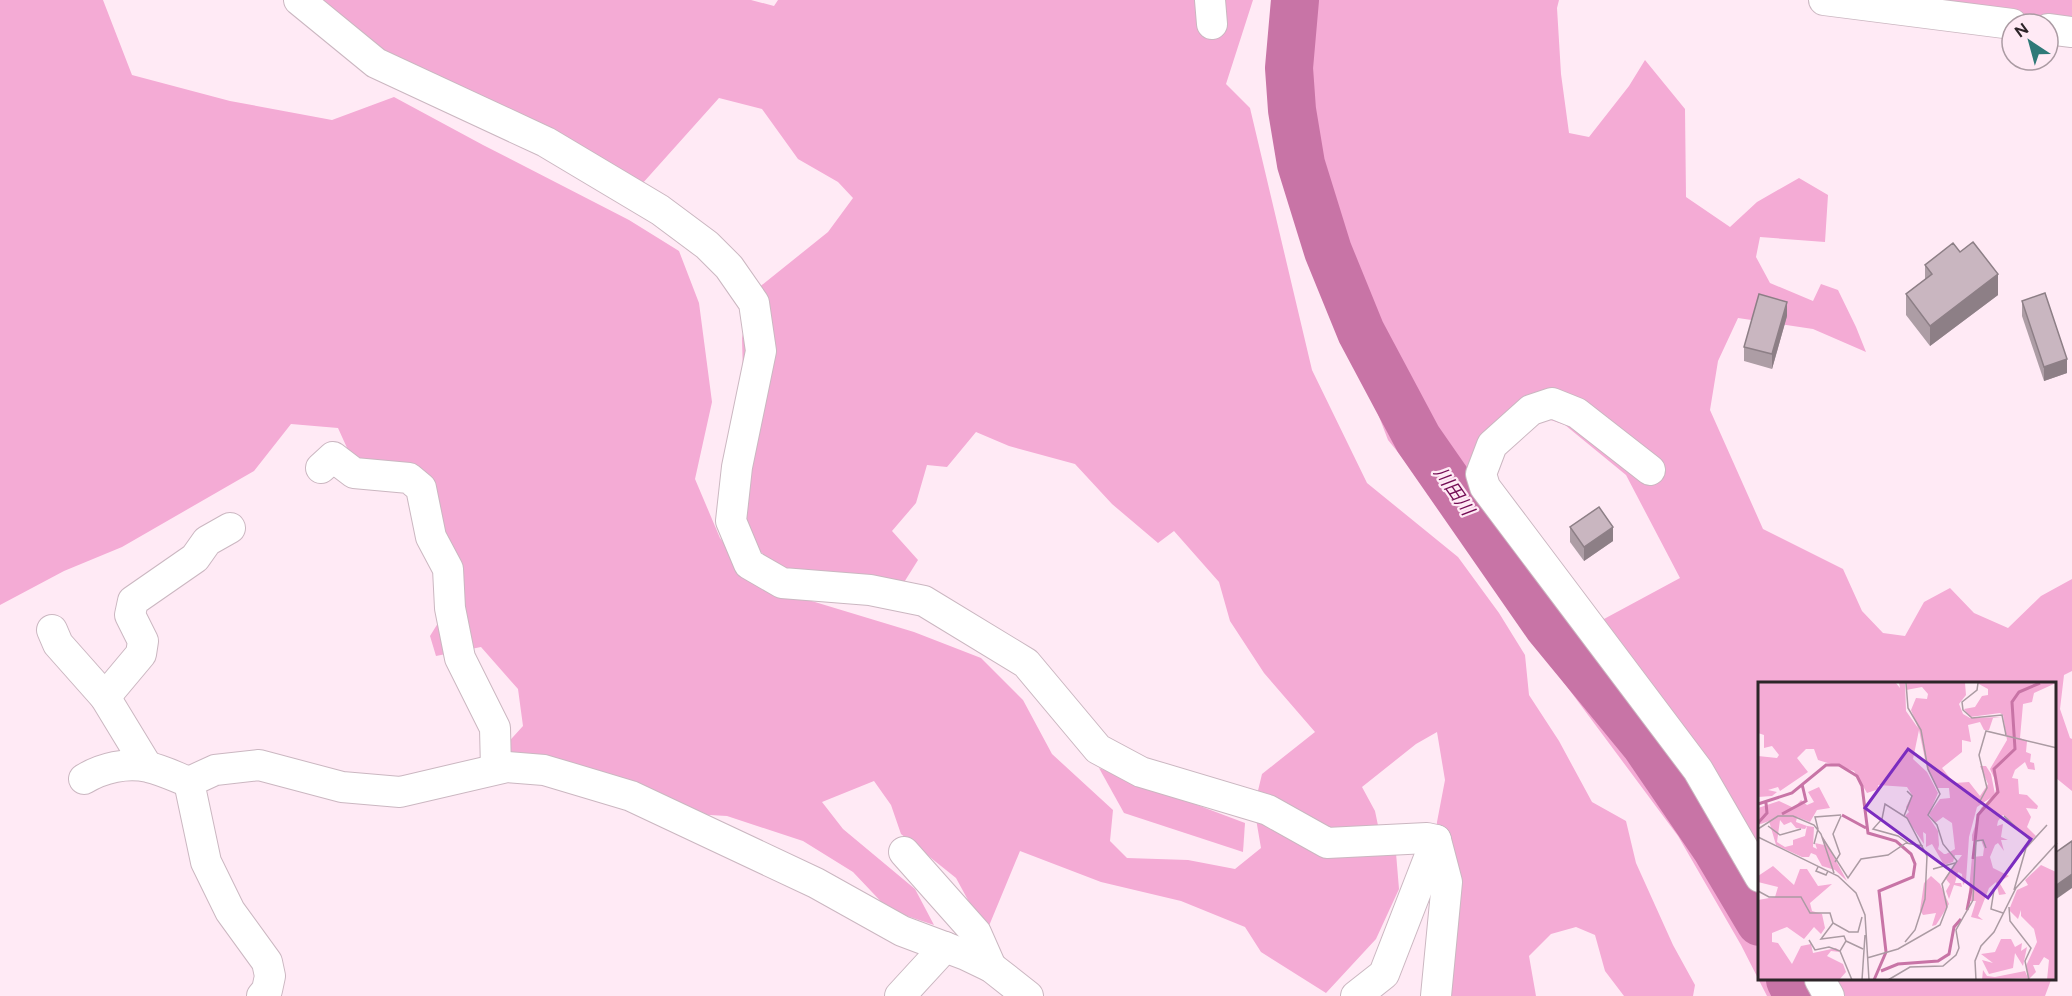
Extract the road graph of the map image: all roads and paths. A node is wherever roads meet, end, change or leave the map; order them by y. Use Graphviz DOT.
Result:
graph roads {
  1 [pos="299,0"];
  2 [pos="1824,0"];
  3 [pos="2000,22"];
  4 [pos="321,468"];
  5 [pos="1650,470"];
  6 [pos="230,528"];
  7 [pos="51,630"];
  8 [pos="105,698"];
  9 [pos="147,766"];
  10 [pos="496,769"];
  11 [pos="84,779"];
  12 [pos="189,782"];
  13 [pos="1436,840"];
  14 [pos="904,852"];
  15 [pos="1758,874"];
  16 [pos="945,947"];
  17 [pos="991,967"];
  18 [pos="1821,981"];
  19 [pos="262,996"];
  20 [pos="900,996"];
  21 [pos="1028,996"];
  22 [pos="1356,996"];
  23 [pos="1436,996"];
  24 [pos="1829,996"];
  1 -- 13 [label="street"];
  2 -- 3 [label="street"];
  4 -- 10 [label="street"];
  5 -- 15 [label="street"];
  6 -- 8 [label="street"];
  7 -- 8 [label="street"];
  8 -- 9 [label="street"];
  9 -- 11 [label="street"];
  9 -- 12 [label="street"];
  10 -- 12 [label="street"];
  10 -- 16 [label="street"];
  12 -- 19 [label="street"];
  13 -- 22 [label="street"];
  13 -- 23 [label="street"];
  14 -- 17 [label="street"];
  16 -- 17 [label="street"];
  16 -- 20 [label="street"];
  17 -- 21 [label="street"];
  18 -- 24 [label="street"];
}
